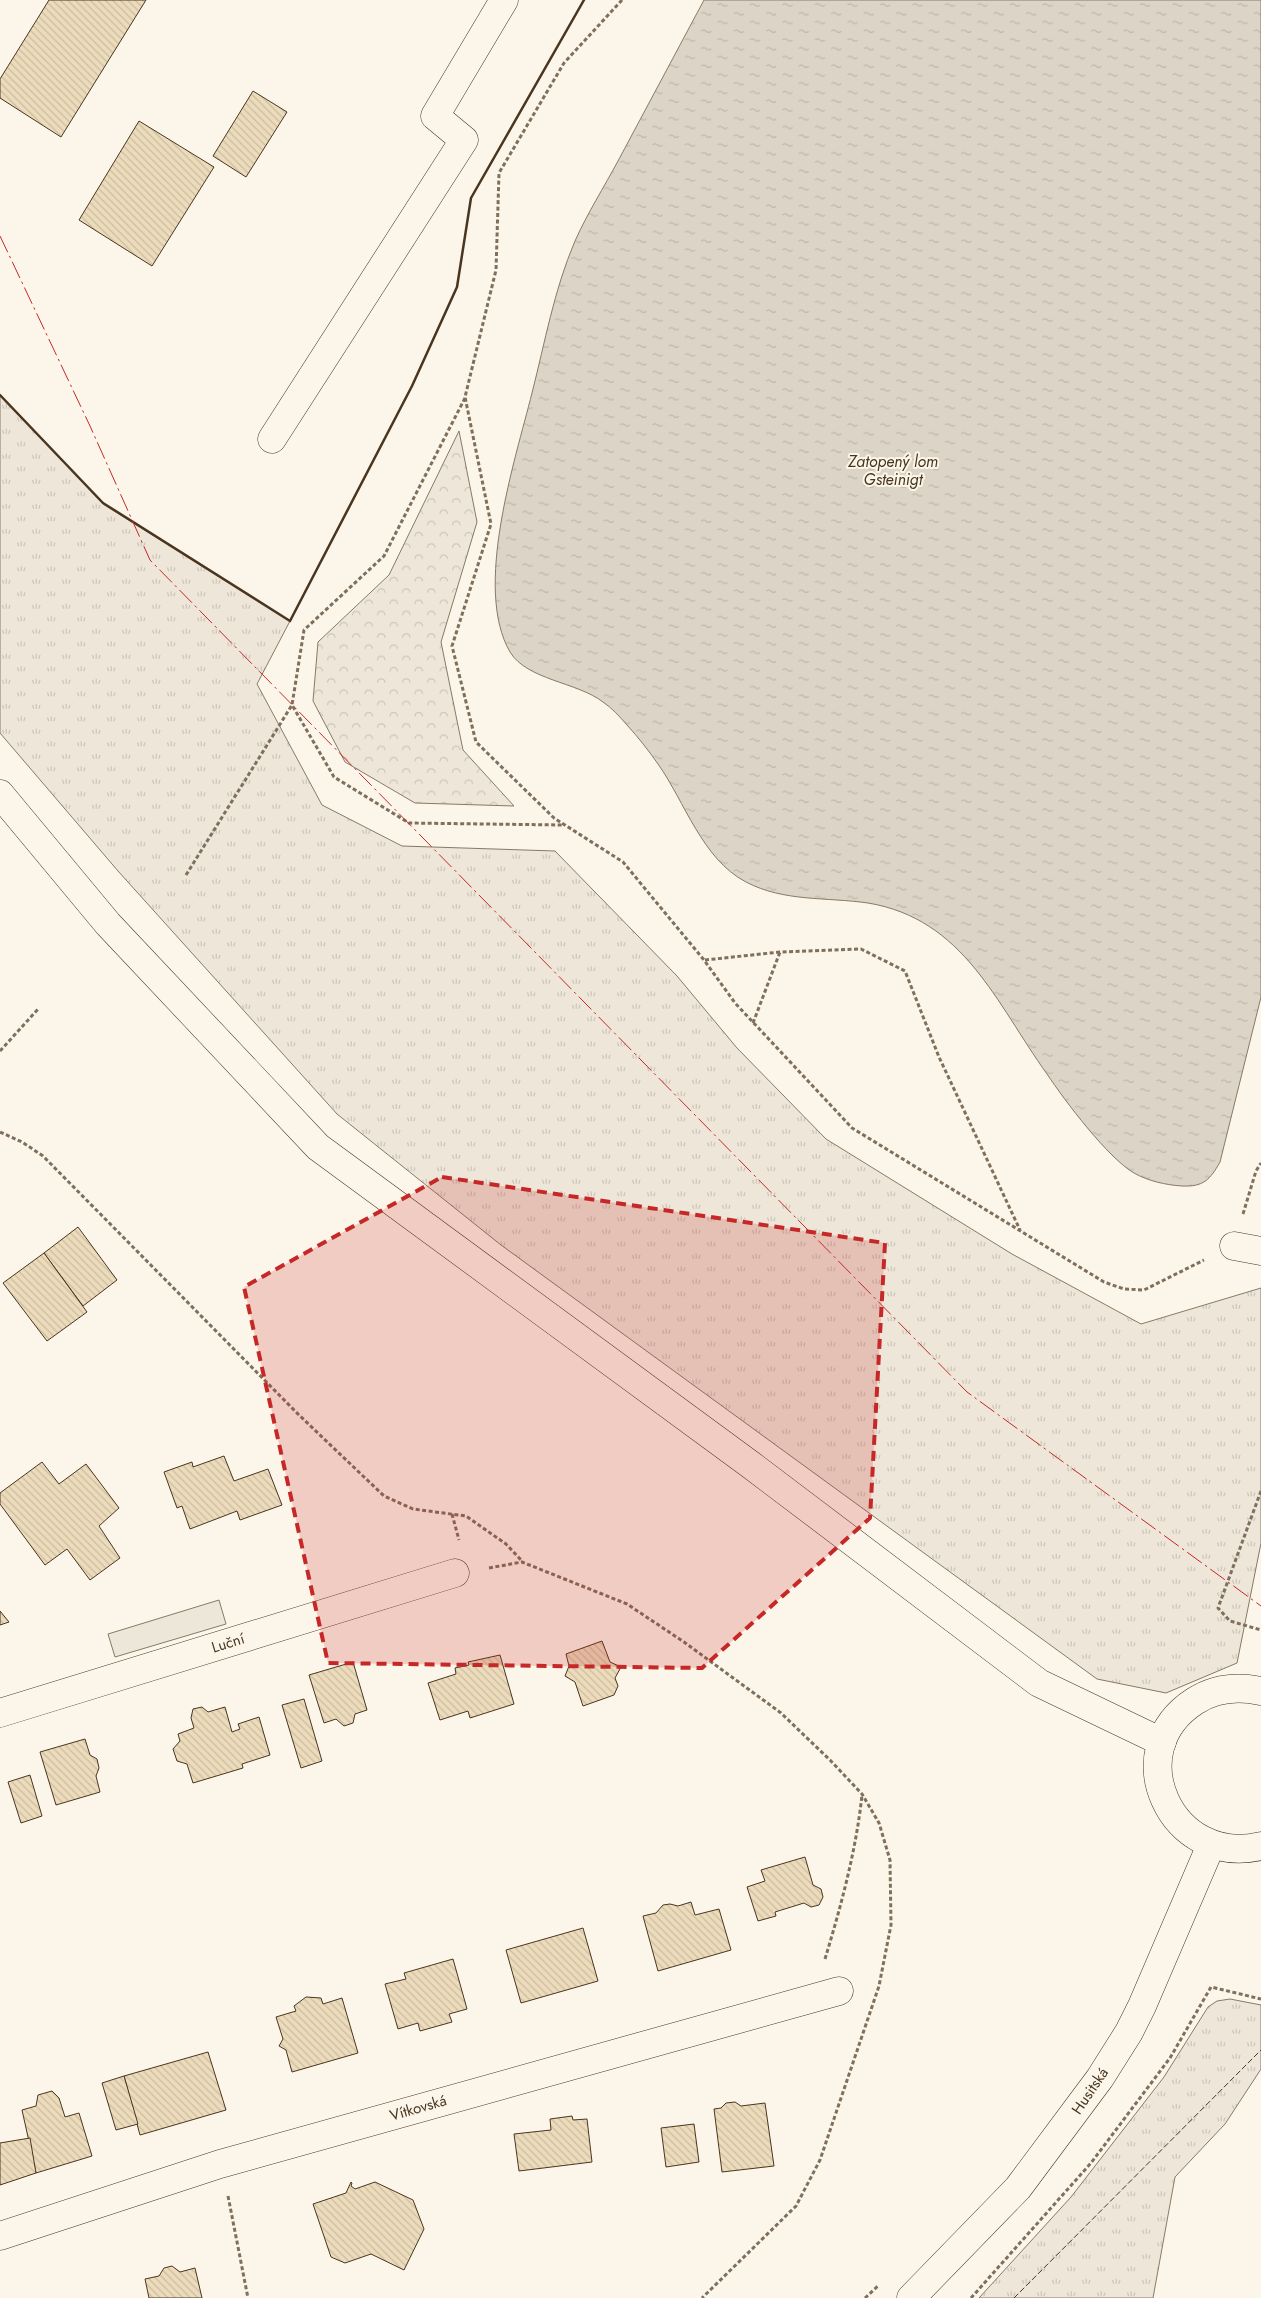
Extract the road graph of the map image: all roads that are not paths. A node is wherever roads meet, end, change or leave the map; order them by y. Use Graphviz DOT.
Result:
graph roads {
  1 [pos="504,0"];
  2 [pos="272,439"];
  3 [pos="0,794"];
  4 [pos="1234,1246"];
  5 [pos="1261,1250"];
  6 [pos="456,1574"];
  7 [pos="1261,1691"];
  8 [pos="0,1713"];
  9 [pos="1162,1742"];
  10 [pos="1211,1845"];
  11 [pos="1261,1846"];
  12 [pos="839,1990"];
  13 [pos="0,2236"];
  14 [pos="911,2298"];
  1 -- 2 [label="street"];
  3 -- 9 [label="street"];
  4 -- 5 [label="street"];
  6 -- 8 [label="street, Luční"];
  7 -- 9 [label="street"];
  9 -- 10 [label="street"];
  10 -- 11 [label="street"];
  10 -- 14 [label="street, Husitská"];
  12 -- 13 [label="street, Vítkovská"];
}
